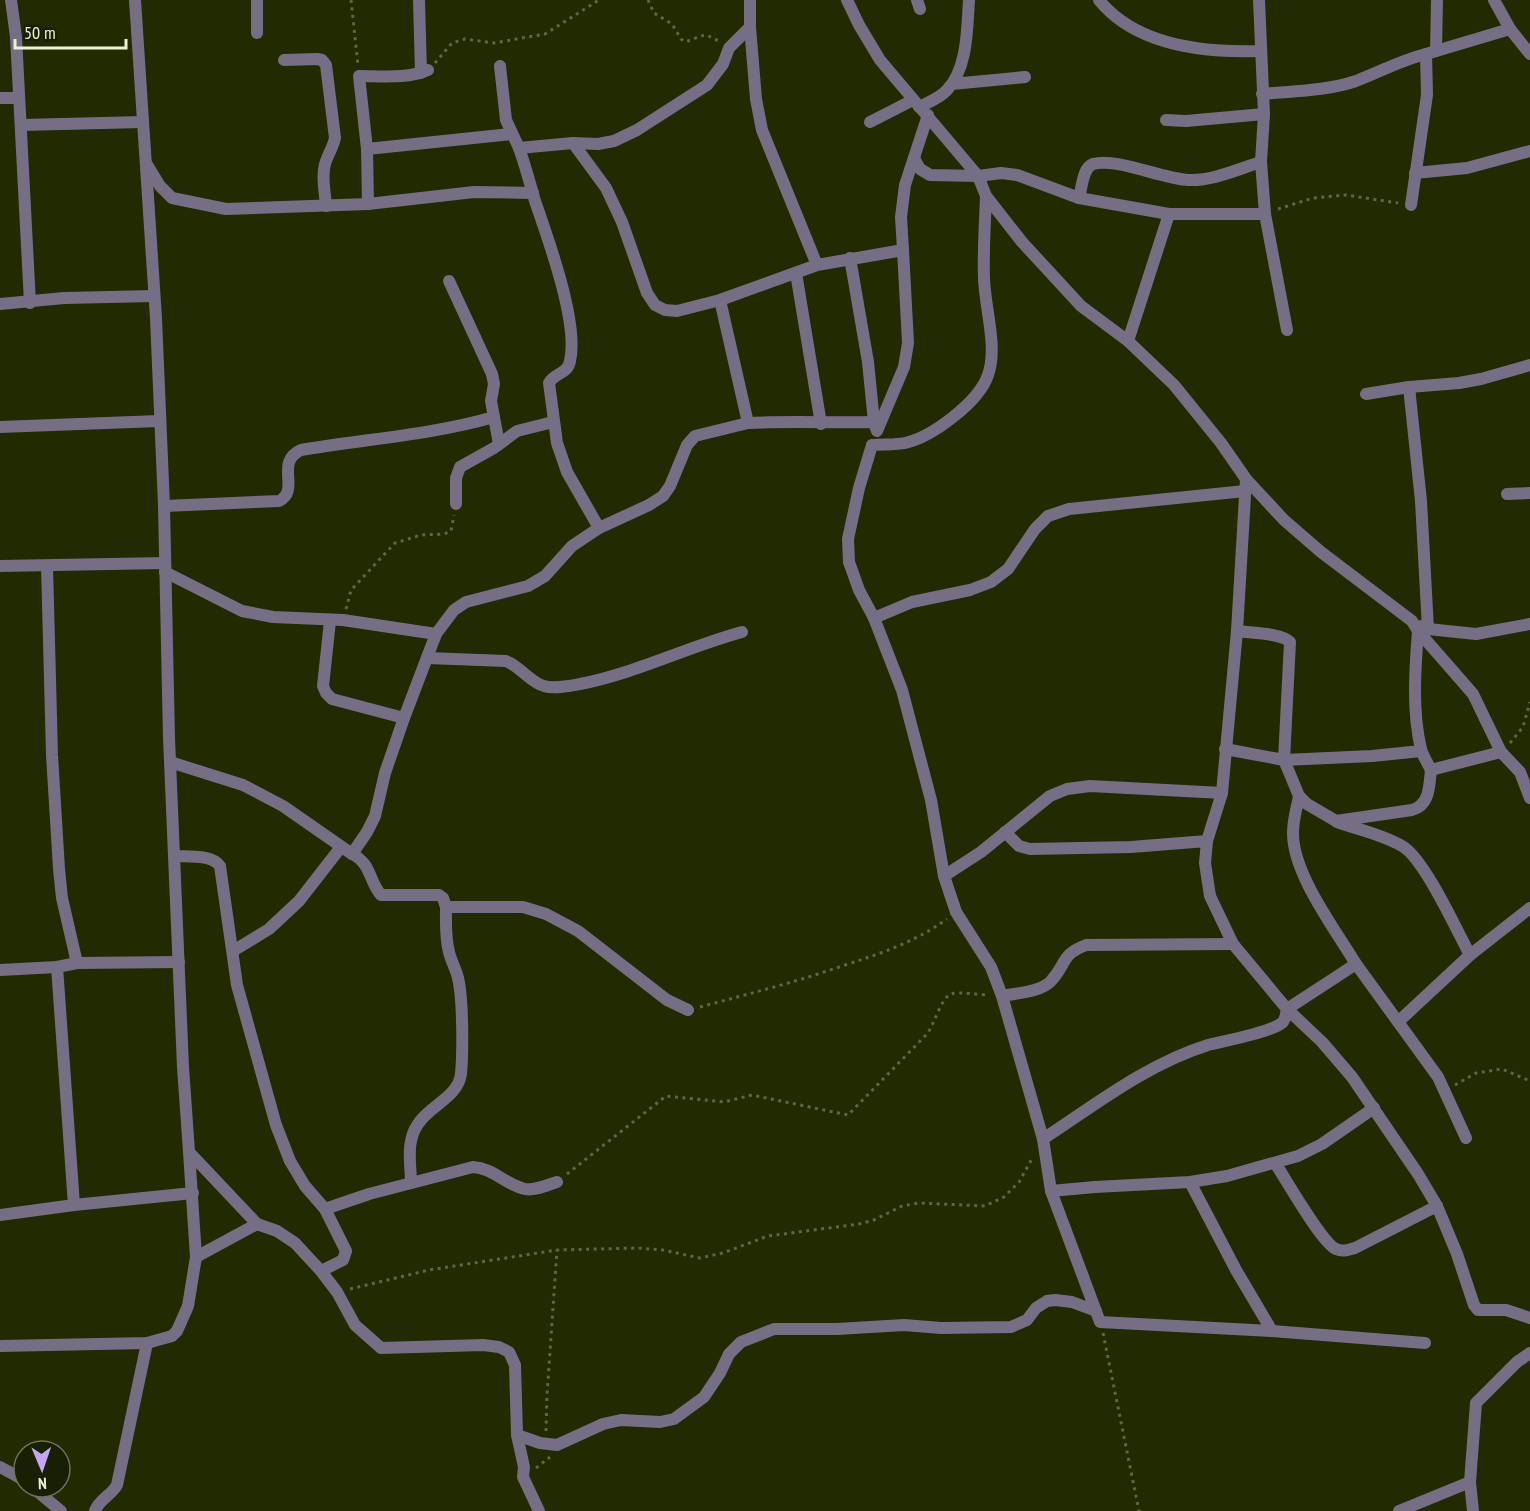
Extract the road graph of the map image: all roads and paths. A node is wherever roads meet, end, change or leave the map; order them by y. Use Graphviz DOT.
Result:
graph roads {
  1 [pos="11,0"];
  2 [pos="135,0"];
  3 [pos="257,0"];
  4 [pos="351,0"];
  5 [pos="419,0"];
  6 [pos="599,0"];
  7 [pos="648,0"];
  8 [pos="750,0"];
  9 [pos="847,0"];
  10 [pos="1099,0"];
  11 [pos="1259,0"];
  12 [pos="1437,0"];
  13 [pos="1494,0"];
  14 [pos="971,1"];
  15 [pos="750,27"];
  16 [pos="1510,29"];
  17 [pos="258,33"];
  18 [pos="729,48"];
  19 [pos="1261,51"];
  20 [pos="1431,52"];
  21 [pos="1530,54"];
  22 [pos="284,60"];
  23 [pos="500,66"];
  24 [pos="425,71"];
  25 [pos="359,76"];
  26 [pos="1025,77"];
  27 [pos="952,84"];
  28 [pos="1262,94"];
  29 [pos="0,98"];
  30 [pos="20,98"];
  31 [pos="920,107"];
  32 [pos="1264,114"];
  33 [pos="1166,120"];
  34 [pos="143,122"];
  35 [pos="870,123"];
  36 [pos="21,125"];
  37 [pos="511,134"];
  38 [pos="573,143"];
  39 [pos="519,148"];
  40 [pos="367,149"];
  41 [pos="1530,151"];
  42 [pos="914,158"];
  43 [pos="145,160"];
  44 [pos="1261,162"];
  45 [pos="1414,173"];
  46 [pos="978,176"];
  47 [pos="533,193"];
  48 [pos="986,196"];
  49 [pos="1079,198"];
  50 [pos="368,204"];
  51 [pos="1411,205"];
  52 [pos="326,206"];
  53 [pos="1169,214"];
  54 [pos="1265,214"];
  55 [pos="903,250"];
  56 [pos="850,258"];
  57 [pos="817,265"];
  58 [pos="796,273"];
  59 [pos="449,281"];
  60 [pos="154,296"];
  61 [pos="720,300"];
  62 [pos="30,303"];
  63 [pos="0,304"];
  64 [pos="1287,330"];
  65 [pos="1128,341"];
  66 [pos="1530,365"];
  67 [pos="1409,387"];
  68 [pos="1366,394"];
  69 [pos="494,417"];
  70 [pos="159,421"];
  71 [pos="553,422"];
  72 [pos="748,423"];
  73 [pos="821,424"];
  74 [pos="0,427"];
  75 [pos="875,427"];
  76 [pos="499,444"];
  77 [pos="873,445"];
  78 [pos="1245,485"];
  79 [pos="1530,493"];
  80 [pos="1507,494"];
  81 [pos="456,504"];
  82 [pos="164,506"];
  83 [pos="599,528"];
  84 [pos="0,566"];
  85 [pos="47,566"];
  86 [pos="165,568"];
  87 [pos="874,618"];
  88 [pos="343,620"];
  89 [pos="330,621"];
  90 [pos="1530,624"];
  91 [pos="1419,627"];
  92 [pos="742,632"];
  93 [pos="1237,632"];
  94 [pos="436,634"];
  95 [pos="427,658"];
  96 [pos="1530,702"];
  97 [pos="404,718"];
  98 [pos="1225,749"];
  99 [pos="1421,751"];
  100 [pos="1501,752"];
  101 [pos="1284,760"];
  102 [pos="170,762"];
  103 [pos="1431,770"];
  104 [pos="1222,792"];
  105 [pos="1529,795"];
  106 [pos="1299,796"];
  107 [pos="1336,821"];
  108 [pos="1005,832"];
  109 [pos="1208,842"];
  110 [pos="340,847"];
  111 [pos="352,854"];
  112 [pos="174,856"];
  113 [pos="944,876"];
  114 [pos="446,907"];
  115 [pos="1530,908"];
  116 [pos="956,912"];
  117 [pos="1233,944"];
  118 [pos="233,951"];
  119 [pos="1470,955"];
  120 [pos="179,962"];
  121 [pos="77,963"];
  122 [pos="1356,964"];
  123 [pos="57,967"];
  124 [pos="0,970"];
  125 [pos="1002,996"];
  126 [pos="1287,1009"];
  127 [pos="688,1010"];
  128 [pos="1398,1022"];
  129 [pos="1530,1081"];
  130 [pos="1446,1091"];
  131 [pos="1374,1108"];
  132 [pos="1466,1138"];
  133 [pos="1043,1139"];
  134 [pos="189,1152"];
  135 [pos="1275,1163"];
  136 [pos="557,1182"];
  137 [pos="1190,1182"];
  138 [pos="411,1183"];
  139 [pos="1051,1191"];
  140 [pos="193,1193"];
  141 [pos="74,1205"];
  142 [pos="1437,1206"];
  143 [pos="325,1209"];
  144 [pos="0,1215"];
  145 [pos="257,1224"];
  146 [pos="557,1250"];
  147 [pos="196,1257"];
  148 [pos="321,1271"];
  149 [pos="337,1292"];
  150 [pos="1098,1317"];
  151 [pos="1530,1317"];
  152 [pos="1272,1331"];
  153 [pos="147,1343"];
  154 [pos="1425,1343"];
  155 [pos="0,1346"];
  156 [pos="1530,1353"];
  157 [pos="517,1435"];
  158 [pos="552,1444"];
  159 [pos="523,1477"];
  160 [pos="1470,1482"];
  161 [pos="46,1499"];
  162 [pos="61,1511"];
  163 [pos="95,1511"];
  164 [pos="539,1511"];
  165 [pos="1139,1511"];
  166 [pos="1399,1511"];
  167 [pos="1473,1511"];
  1 -- 30 [label="street"];
  2 -- 34 [label="street"];
  3 -- 17 [label="street"];
  4 -- 25 [label="path"];
  5 -- 24 [label="street"];
  6 -- 24 [label="path"];
  7 -- 18 [label="path"];
  8 -- 15 [label="street"];
  9 -- 31 [label="street"];
  10 -- 19 [label="street"];
  11 -- 19 [label="street"];
  12 -- 20 [label="street"];
  13 -- 16 [label="street"];
  14 -- 27 [label="street"];
  15 -- 18 [label="street"];
  15 -- 57 [label="street"];
  16 -- 20 [label="street"];
  16 -- 21 [label="street"];
  18 -- 38 [label="street"];
  19 -- 28 [label="street"];
  20 -- 28 [label="street"];
  20 -- 45 [label="street"];
  22 -- 52 [label="street"];
  23 -- 37 [label="street"];
  24 -- 25 [label="street"];
  25 -- 40 [label="street"];
  26 -- 27 [label="street"];
  27 -- 31 [label="street"];
  28 -- 32 [label="street"];
  29 -- 30 [label="street"];
  30 -- 36 [label="street"];
  31 -- 35 [label="street"];
  31 -- 42 [label="street"];
  31 -- 46 [label="street"];
  32 -- 33 [label="street"];
  32 -- 44 [label="street"];
  34 -- 36 [label="street"];
  34 -- 43 [label="street"];
  36 -- 62 [label="street"];
  37 -- 39 [label="street"];
  37 -- 40 [label="street"];
  38 -- 39 [label="street"];
  38 -- 61 [label="street"];
  39 -- 47 [label="street"];
  40 -- 50 [label="street"];
  41 -- 45 [label="street"];
  42 -- 46 [label="street"];
  42 -- 55 [label="street"];
  43 -- 52 [label="street"];
  43 -- 60 [label="street"];
  44 -- 49 [label="street"];
  44 -- 54 [label="street"];
  45 -- 51 [label="street"];
  46 -- 48 [label="street"];
  46 -- 49 [label="street"];
  47 -- 50 [label="street"];
  47 -- 71 [label="street"];
  48 -- 65 [label="street"];
  48 -- 77 [label="street"];
  49 -- 53 [label="street"];
  50 -- 52 [label="street"];
  51 -- 54 [label="path"];
  53 -- 54 [label="street"];
  53 -- 65 [label="street"];
  54 -- 64 [label="street"];
  55 -- 56 [label="street"];
  55 -- 75 [label="street"];
  56 -- 57 [label="street"];
  56 -- 75 [label="street"];
  57 -- 58 [label="street"];
  58 -- 61 [label="street"];
  58 -- 73 [label="street"];
  59 -- 69 [label="street"];
  60 -- 62 [label="street"];
  60 -- 70 [label="street"];
  61 -- 72 [label="street"];
  62 -- 63 [label="street"];
  65 -- 78 [label="street"];
  66 -- 67 [label="street"];
  67 -- 68 [label="street"];
  67 -- 91 [label="street"];
  69 -- 76 [label="street"];
  69 -- 82 [label="street"];
  70 -- 74 [label="street"];
  70 -- 82 [label="street"];
  71 -- 76 [label="street"];
  71 -- 83 [label="street"];
  72 -- 73 [label="street"];
  72 -- 83 [label="street"];
  73 -- 75 [label="street"];
  75 -- 77 [label="street"];
  76 -- 81 [label="street"];
  77 -- 87 [label="street"];
  78 -- 87 [label="street"];
  78 -- 91 [label="street"];
  78 -- 93 [label="street"];
  79 -- 80 [label="street"];
  81 -- 88 [label="path"];
  82 -- 86 [label="street"];
  83 -- 94 [label="street"];
  84 -- 85 [label="street"];
  85 -- 86 [label="street"];
  85 -- 121 [label="street"];
  86 -- 89 [label="street"];
  86 -- 102 [label="street"];
  87 -- 113 [label="street"];
  88 -- 89 [label="street"];
  88 -- 94 [label="street"];
  89 -- 97 [label="street"];
  90 -- 91 [label="street"];
  91 -- 99 [label="street"];
  91 -- 100 [label="street"];
  92 -- 95 [label="street"];
  93 -- 98 [label="street"];
  93 -- 101 [label="street"];
  94 -- 95 [label="street"];
  95 -- 97 [label="street"];
  96 -- 100 [label="path"];
  97 -- 111 [label="street"];
  98 -- 101 [label="street"];
  98 -- 104 [label="street"];
  99 -- 101 [label="street"];
  99 -- 103 [label="street"];
  100 -- 103 [label="street"];
  100 -- 105 [label="street"];
  101 -- 106 [label="street"];
  102 -- 110 [label="street"];
  102 -- 112 [label="street"];
  103 -- 107 [label="street"];
  104 -- 108 [label="street"];
  104 -- 109 [label="street"];
  106 -- 107 [label="street"];
  106 -- 122 [label="street"];
  107 -- 119 [label="street"];
  108 -- 109 [label="street"];
  108 -- 113 [label="street"];
  109 -- 117 [label="street"];
  110 -- 111 [label="street"];
  110 -- 118 [label="street"];
  111 -- 114 [label="street"];
  112 -- 118 [label="street"];
  112 -- 120 [label="street"];
  113 -- 116 [label="street"];
  114 -- 127 [label="street"];
  114 -- 138 [label="street"];
  115 -- 119 [label="street"];
  116 -- 125 [label="street"];
  116 -- 127 [label="path"];
  117 -- 125 [label="street"];
  117 -- 126 [label="street"];
  118 -- 143 [label="street"];
  119 -- 128 [label="street"];
  120 -- 121 [label="street"];
  120 -- 134 [label="street"];
  121 -- 123 [label="street"];
  122 -- 126 [label="street"];
  122 -- 128 [label="street"];
  123 -- 124 [label="street"];
  123 -- 141 [label="street"];
  125 -- 133 [label="street"];
  125 -- 136 [label="path"];
  126 -- 131 [label="street"];
  126 -- 133 [label="street"];
  128 -- 130 [label="street"];
  129 -- 130 [label="path"];
  130 -- 132 [label="street"];
  131 -- 135 [label="street"];
  131 -- 142 [label="street"];
  133 -- 139 [label="street"];
  133 -- 146 [label="path"];
  134 -- 140 [label="street"];
  134 -- 145 [label="street"];
  135 -- 137 [label="street"];
  135 -- 142 [label="street"];
  136 -- 138 [label="street"];
  137 -- 139 [label="street"];
  137 -- 152 [label="street"];
  138 -- 143 [label="street"];
  139 -- 150 [label="street"];
  140 -- 141 [label="street"];
  140 -- 147 [label="street"];
  141 -- 144 [label="street"];
  142 -- 151 [label="street"];
  143 -- 148 [label="street"];
  145 -- 147 [label="street"];
  145 -- 148 [label="street"];
  146 -- 149 [label="path"];
  146 -- 158 [label="path"];
  147 -- 153 [label="street"];
  148 -- 149 [label="street"];
  149 -- 157 [label="street"];
  150 -- 152 [label="street"];
  150 -- 158 [label="street"];
  150 -- 165 [label="path"];
  152 -- 154 [label="street"];
  153 -- 155 [label="street"];
  153 -- 163 [label="street"];
  156 -- 160 [label="street"];
  157 -- 158 [label="street"];
  157 -- 159 [label="street"];
  158 -- 159 [label="path"];
  159 -- 164 [label="street"];
  160 -- 166 [label="street"];
  160 -- 167 [label="street"];
  161 -- 162 [label="street"];
}
